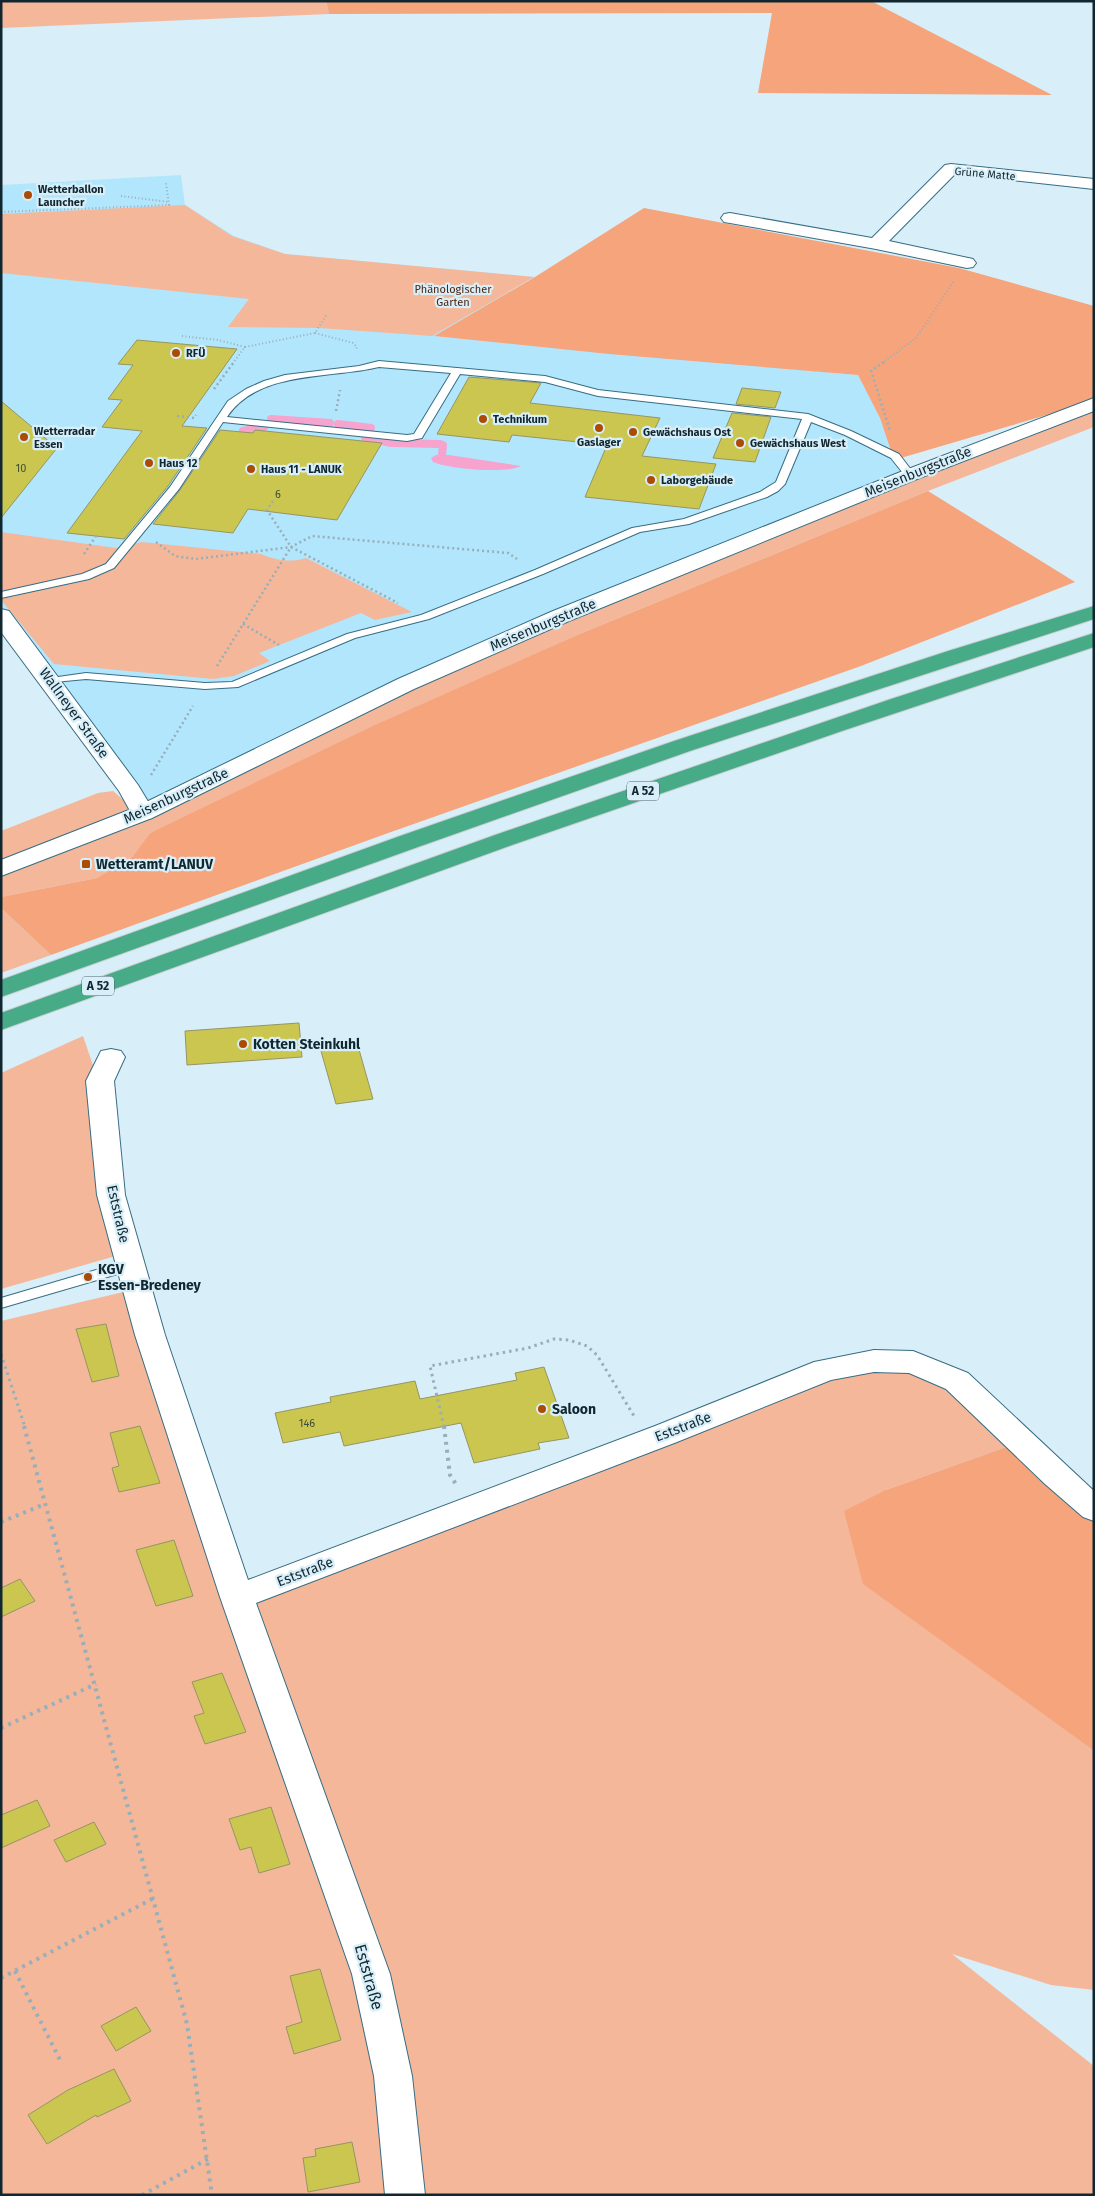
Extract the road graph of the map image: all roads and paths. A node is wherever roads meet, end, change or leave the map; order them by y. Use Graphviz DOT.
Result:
graph roads {
  1 [pos="166,183"];
  2 [pos="1094,184"];
  3 [pos="144,194"];
  4 [pos="121,196"];
  5 [pos="139,199"];
  6 [pos="169,202"];
  7 [pos="1,212"];
  8 [pos="730,218"];
  9 [pos="876,244"];
  10 [pos="967,262"];
  11 [pos="327,314"];
  12 [pos="316,333"];
  13 [pos="182,336"];
  14 [pos="353,343"];
  15 [pos="245,347"];
  16 [pos="458,371"];
  17 [pos="212,392"];
  18 [pos="1094,404"];
  19 [pos="198,412"];
  20 [pos="177,416"];
  21 [pos="808,417"];
  22 [pos="220,419"];
  23 [pos="894,456"];
  24 [pos="910,475"];
  25 [pos="273,502"];
  26 [pos="142,527"];
  27 [pos="292,547"];
  28 [pos="539,572"];
  29 [pos="1,595"];
  30 [pos="1094,612"];
  31 [pos="1,616"];
  32 [pos="425,617"];
  33 [pos="243,624"];
  34 [pos="1094,640"];
  35 [pos="298,658"];
  36 [pos="48,681"];
  37 [pos="142,813"];
  38 [pos="1,869"];
  39 [pos="1,989"];
  40 [pos="1,1022"];
  41 [pos="111,1057"];
  42 [pos="130,1265"];
  43 [pos="1,1303"];
  44 [pos="1,1354"];
  45 [pos="649,1440"];
  46 [pos="45,1504"];
  47 [pos="472,1508"];
  48 [pos="1094,1510"];
  49 [pos="1,1522"];
  50 [pos="237,1597"];
  51 [pos="96,1684"];
  52 [pos="1,1728"];
  53 [pos="154,1898"];
  54 [pos="15,1971"];
  55 [pos="1,1978"];
  56 [pos="62,2064"];
  57 [pos="208,2159"];
  58 [pos="142,2195"];
  59 [pos="212,2195"];
  60 [pos="405,2195"];
  1 -- 6 [label="path"];
  2 -- 9 [label="street, Grüne Matte"];
  3 -- 5 [label="path"];
  4 -- 5 [label="path"];
  5 -- 6 [label="path"];
  6 -- 7 [label="path"];
  8 -- 9 [label="street"];
  9 -- 10 [label="street"];
  10 -- 23 [label="path"];
  11 -- 12 [label="path"];
  12 -- 14 [label="path"];
  12 -- 15 [label="path"];
  13 -- 15 [label="path"];
  15 -- 17 [label="path"];
  16 -- 21 [label="lane"];
  16 -- 22 [label="lane"];
  16 -- 22 [label="lane"];
  18 -- 24 [label="street, Meisenburgstraße"];
  19 -- 20 [label="path"];
  21 -- 23 [label="lane"];
  21 -- 28 [label="lane"];
  22 -- 26 [label="lane"];
  23 -- 24 [label="lane"];
  24 -- 37 [label="street, Meisenburgstraße"];
  25 -- 27 [label="path"];
  26 -- 27 [label="path"];
  26 -- 29 [label="lane"];
  27 -- 28 [label="path"];
  27 -- 32 [label="path"];
  28 -- 32 [label="lane"];
  30 -- 39 [label="highway, A 52"];
  31 -- 36 [label="street, Wallneyer Straße"];
  32 -- 35 [label="lane"];
  33 -- 35 [label="path"];
  34 -- 40 [label="highway, A 52"];
  35 -- 36 [label="lane"];
  36 -- 37 [label="street, Wallneyer Straße"];
  37 -- 38 [label="street, Meisenburgstraße"];
  41 -- 42 [label="street, Eststraße"];
  42 -- 43 [label="lane"];
  42 -- 50 [label="street, Eststraße"];
  44 -- 46 [label="path"];
  45 -- 47 [label="street, Eststraße"];
  45 -- 47 [label="path"];
  45 -- 48 [label="street, Eststraße"];
  46 -- 49 [label="path"];
  46 -- 51 [label="path"];
  47 -- 50 [label="street, Eststraße"];
  50 -- 60 [label="street, Eststraße"];
  51 -- 52 [label="path"];
  51 -- 53 [label="path"];
  53 -- 54 [label="path"];
  53 -- 57 [label="path"];
  54 -- 55 [label="path"];
  54 -- 56 [label="path"];
  57 -- 58 [label="path"];
  57 -- 59 [label="path"];
}
